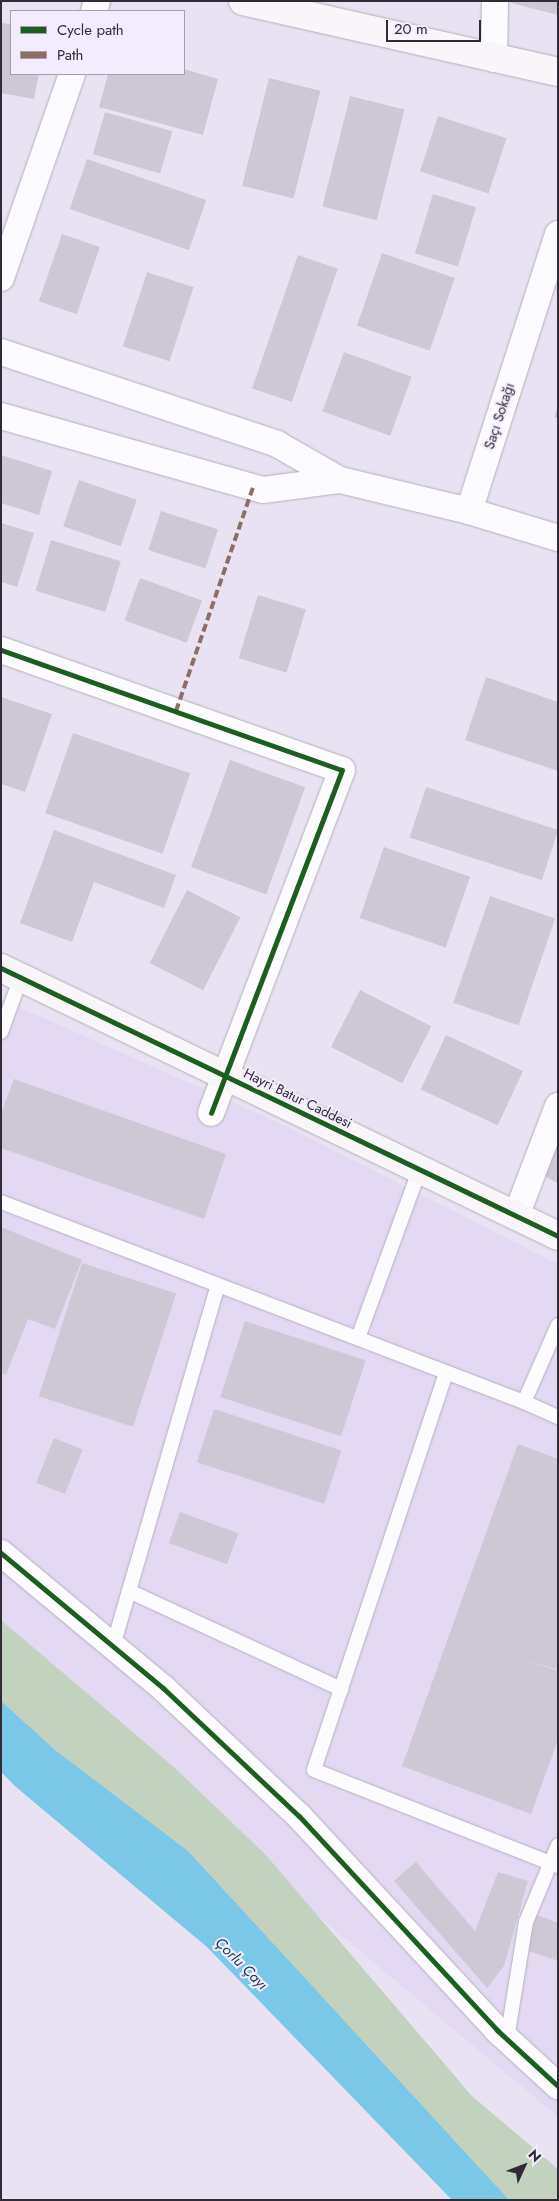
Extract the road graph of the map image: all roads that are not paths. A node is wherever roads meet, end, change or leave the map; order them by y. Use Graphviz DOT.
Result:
graph roads {
  1 [pos="243,1"];
  2 [pos="495,1"];
  3 [pos="494,58"];
  4 [pos="558,72"];
  5 [pos="72,75"];
  6 [pos="558,234"];
  7 [pos="1,278"];
  8 [pos="1,352"];
  9 [pos="1,416"];
  10 [pos="340,480"];
  11 [pos="469,511"];
  12 [pos="558,538"];
  13 [pos="1,650"];
  14 [pos="11,973"];
  15 [pos="1,1032"];
  16 [pos="225,1076"];
  17 [pos="558,1106"];
  18 [pos="211,1113"];
  19 [pos="420,1169"];
  20 [pos="1,1202"];
  21 [pos="516,1216"];
  22 [pos="558,1236"];
  23 [pos="218,1285"];
  24 [pos="558,1325"];
  25 [pos="358,1338"];
  26 [pos="446,1372"];
  27 [pos="524,1402"];
  28 [pos="558,1417"];
  29 [pos="1,1553"];
  30 [pos="129,1591"];
  31 [pos="113,1646"];
  32 [pos="341,1689"];
  33 [pos="558,1845"];
  34 [pos="554,1865"];
  35 [pos="506,2039"];
  36 [pos="558,2086"];
  1 -- 3 [label="main road"];
  2 -- 3 [label="street"];
  3 -- 4 [label="main road"];
  5 -- 7 [label="street"];
  6 -- 11 [label="street, Saçı Sokağı"];
  8 -- 10 [label="street"];
  9 -- 10 [label="street"];
  10 -- 11 [label="street"];
  11 -- 12 [label="street"];
  13 -- 16 [label="street"];
  14 -- 15 [label="lane"];
  14 -- 16 [label="main road, Hayri Batur Caddesi"];
  16 -- 18 [label="street"];
  16 -- 19 [label="main road, Hayri Batur Caddesi"];
  17 -- 21 [label="street"];
  19 -- 21 [label="main road, Hayri Batur Caddesi"];
  19 -- 25 [label="lane"];
  20 -- 23 [label="lane"];
  21 -- 22 [label="main road, Hayri Batur Caddesi"];
  23 -- 25 [label="lane"];
  23 -- 30 [label="lane"];
  24 -- 27 [label="lane"];
  25 -- 26 [label="lane"];
  26 -- 27 [label="lane"];
  26 -- 32 [label="lane"];
  27 -- 28 [label="lane"];
  29 -- 31 [label="street"];
  30 -- 31 [label="lane"];
  30 -- 32 [label="lane"];
  31 -- 35 [label="street"];
  32 -- 34 [label="lane"];
  33 -- 34 [label="lane"];
  34 -- 35 [label="lane"];
  35 -- 36 [label="street"];
}
